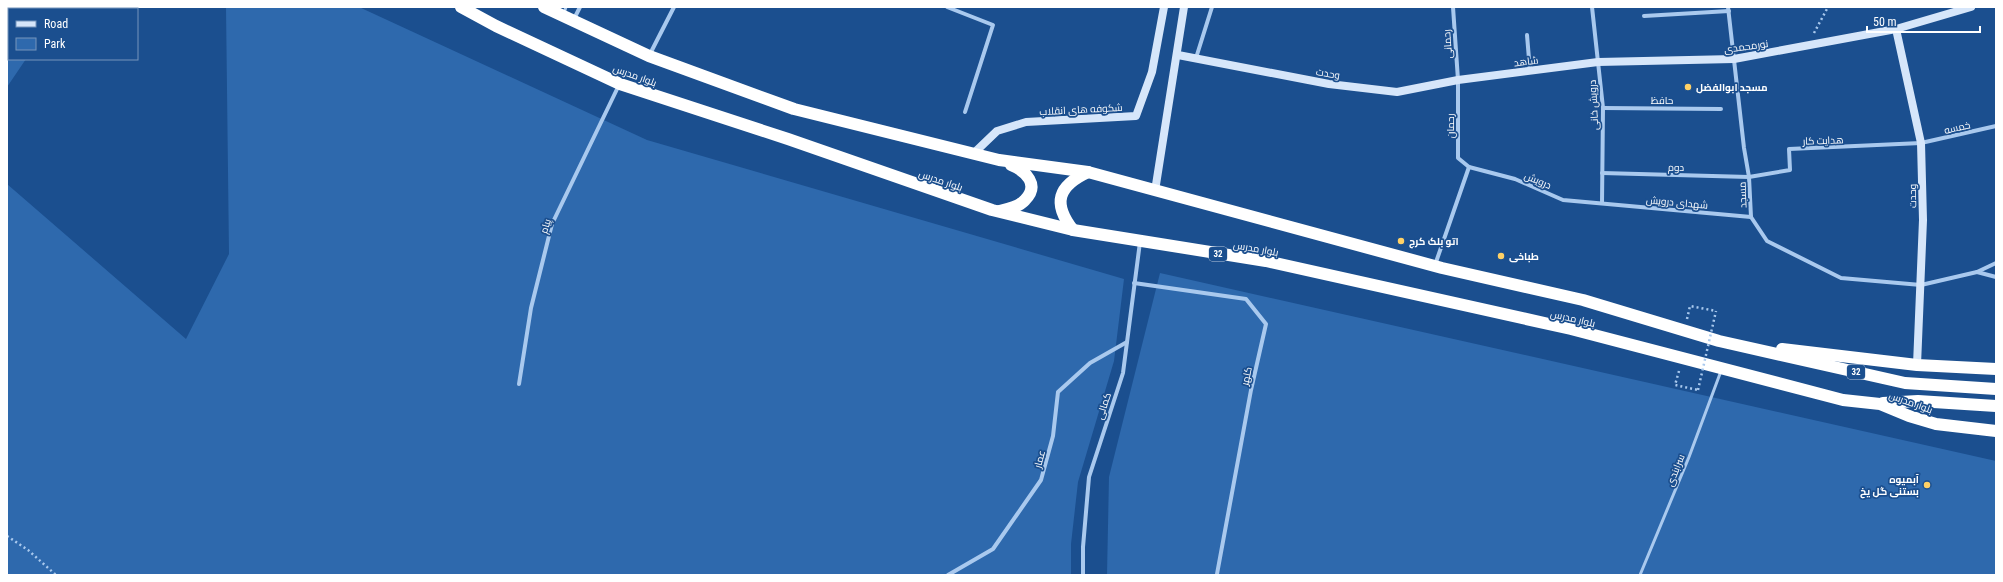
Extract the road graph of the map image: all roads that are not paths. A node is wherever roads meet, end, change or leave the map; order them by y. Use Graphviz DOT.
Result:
graph roads {
  1 [pos="461,7"];
  2 [pos="544,7"];
  3 [pos="580,7"];
  4 [pos="674,7"];
  5 [pos="947,7"];
  6 [pos="1164,7"];
  7 [pos="1184,7"];
  8 [pos="1212,7"];
  9 [pos="1453,7"];
  10 [pos="1592,7"];
  11 [pos="1971,7"];
  12 [pos="1728,9"];
  13 [pos="564,12"];
  14 [pos="1644,16"];
  15 [pos="574,21"];
  16 [pos="1896,29"];
  17 [pos="1527,35"];
  18 [pos="1178,55"];
  19 [pos="649,56"];
  20 [pos="1196,58"];
  21 [pos="1734,59"];
  22 [pos="1598,62"];
  23 [pos="1530,71"];
  24 [pos="1458,80"];
  25 [pos="620,84"];
  26 [pos="1603,108"];
  27 [pos="1721,109"];
  28 [pos="965,112"];
  29 [pos="1996,126"];
  30 [pos="1921,143"];
  31 [pos="974,154"];
  32 [pos="999,160"];
  33 [pos="1469,167"];
  34 [pos="1088,172"];
  35 [pos="1602,173"];
  36 [pos="1749,177"];
  37 [pos="1155,191"];
  38 [pos="1602,203"];
  39 [pos="996,212"];
  40 [pos="1751,217"];
  41 [pos="1074,230"];
  42 [pos="1140,242"];
  43 [pos="1996,263"];
  44 [pos="1435,266"];
  45 [pos="1977,272"];
  46 [pos="1996,277"];
  47 [pos="1134,283"];
  48 [pos="1921,285"];
  49 [pos="1718,341"];
  50 [pos="1127,342"];
  51 [pos="1917,365"];
  52 [pos="1996,369"];
  53 [pos="1721,370"];
  54 [pos="519,384"];
  55 [pos="1996,388"];
  56 [pos="1880,404"];
  57 [pos="1996,406"];
  58 [pos="1996,431"];
  59 [pos="1217,574"];
  60 [pos="948,575"];
  61 [pos="1083,575"];
  62 [pos="1640,575"];
  1 -- 25 [label="highway, بلوار مدرس / 32"];
  2 -- 13 [label="highway, بلوار مدرس / 32"];
  3 -- 15 [label="street"];
  4 -- 19 [label="street"];
  5 -- 28 [label="street"];
  6 -- 31 [label="street, شکوفه های انقلاب"];
  7 -- 18 [label="street"];
  8 -- 20 [label="street"];
  9 -- 24 [label="street, رحمانی"];
  10 -- 22 [label="street, درویش خانی"];
  11 -- 16 [label="street, نورمحمدی"];
  12 -- 14 [label="street"];
  12 -- 21 [label="street, مسجد"];
  13 -- 15 [label="highway, بلوار مدرس / 32"];
  15 -- 19 [label="highway, بلوار مدرس / 32"];
  16 -- 21 [label="street, نورمحمدی"];
  16 -- 30 [label="street, وحدت"];
  17 -- 23 [label="street"];
  18 -- 20 [label="street"];
  18 -- 37 [label="street"];
  19 -- 31 [label="highway, بلوار مدرس / 32"];
  20 -- 24 [label="street, وحدت"];
  21 -- 22 [label="street, نورمحمدی"];
  21 -- 36 [label="street, مسجد"];
  22 -- 23 [label="street, شاهد"];
  22 -- 26 [label="street, درویش خانی"];
  23 -- 24 [label="street, شاهد"];
  24 -- 33 [label="street, رحمان"];
  25 -- 39 [label="highway, بلوار مدرس / 32"];
  25 -- 54 [label="street, پیام"];
  26 -- 27 [label="street, حافظ"];
  26 -- 35 [label="street, درویش خانی"];
  29 -- 30 [label="street, خمسه"];
  30 -- 36 [label="street, هدایت کار"];
  30 -- 48 [label="street, وحدت"];
  31 -- 32 [label="highway, بلوار مدرس / 32"];
  32 -- 34 [label="highway, بلوار مدرس / 32"];
  32 -- 39 [label="highway"];
  33 -- 38 [label="street, درویش"];
  33 -- 44 [label="street"];
  34 -- 37 [label="highway, بلوار مدرس / 32"];
  34 -- 41 [label="highway"];
  35 -- 36 [label="street, دوم"];
  35 -- 38 [label="street, درویش خانی"];
  36 -- 40 [label="street, مسجد"];
  37 -- 44 [label="highway, بلوار مدرس / 32"];
  38 -- 40 [label="street, شهدای درویش"];
  39 -- 41 [label="highway, بلوار مدرس / 32"];
  40 -- 48 [label="street, مسجد"];
  41 -- 42 [label="highway, بلوار مدرس / 32"];
  42 -- 47 [label="street, کمالی"];
  42 -- 53 [label="highway, بلوار مدرس / 32"];
  43 -- 45 [label="street, مسجد"];
  44 -- 49 [label="highway, بلوار مدرس / 32"];
  45 -- 46 [label="street"];
  45 -- 48 [label="street, مسجد"];
  47 -- 50 [label="street, کمالی"];
  47 -- 59 [label="street, کلهر"];
  48 -- 51 [label="street, وحدت"];
  49 -- 51 [label="highway"];
  49 -- 55 [label="highway, 32"];
  50 -- 60 [label="street, عمار"];
  50 -- 61 [label="street, کمالی"];
  51 -- 52 [label="highway"];
  53 -- 56 [label="highway, بلوار مدرس / 32"];
  53 -- 62 [label="lane, سرابندی"];
  56 -- 57 [label="highway"];
  56 -- 58 [label="highway, بلوار مدرس / 32"];
}
